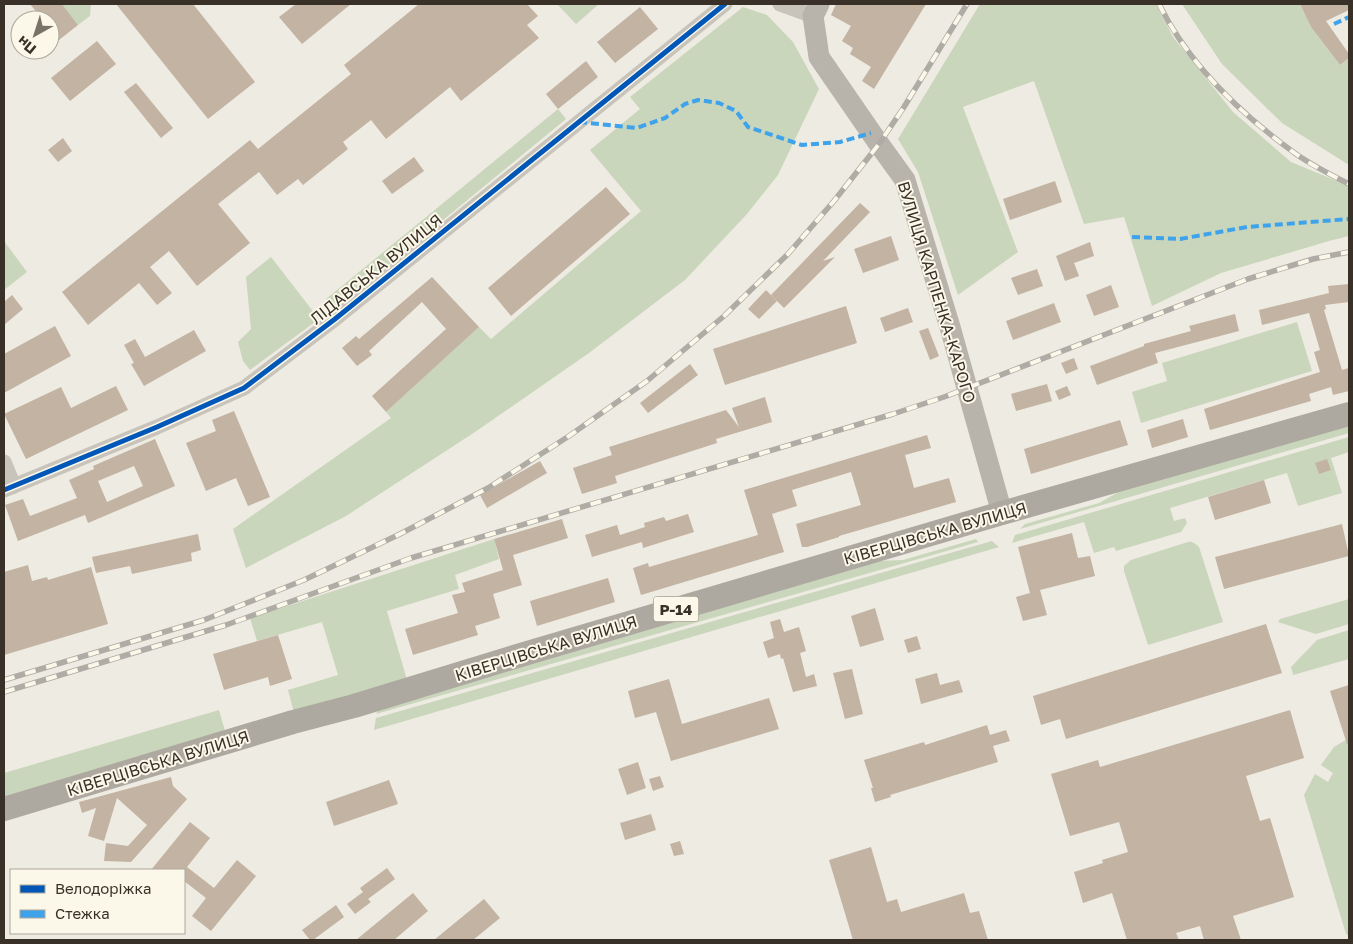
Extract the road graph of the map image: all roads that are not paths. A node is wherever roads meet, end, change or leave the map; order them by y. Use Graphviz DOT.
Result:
graph roads {
  1 [pos="725,4"];
  2 [pos="780,4"];
  3 [pos="816,10"];
  4 [pos="1349,414"];
  5 [pos="4,462"];
  6 [pos="9,488"];
  7 [pos="1002,513"];
  8 [pos="4,809"];
  1 -- 6 [label="street, ЛІДАВСЬКА ВУЛИЦЯ"];
  2 -- 3 [label="street"];
  3 -- 7 [label="main road, ВУЛИЦЯ КАРПЕНКА-КАРОГО"];
  4 -- 7 [label="main road, КІВЕРЦІВСЬКА ВУЛИЦЯ / Р-14"];
  5 -- 6 [label="street, ЛІДАВСЬКА ВУЛИЦЯ"];
  7 -- 8 [label="main road, КІВЕРЦІВСЬКА ВУЛИЦЯ / Р-14"];
}
